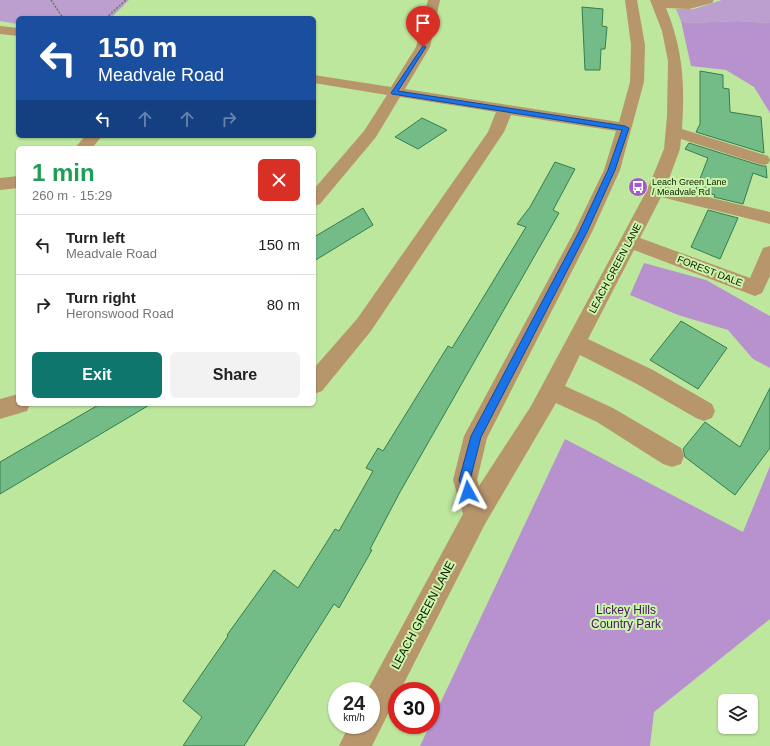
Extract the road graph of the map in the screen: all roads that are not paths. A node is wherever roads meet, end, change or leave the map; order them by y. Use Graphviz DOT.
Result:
graph roads {
  1 [pos="434,0"];
  2 [pos="631,0"];
  3 [pos="708,0"];
  4 [pos="657,2"];
  5 [pos="0,30"];
  6 [pos="16,32"];
  7 [pos="316,79"];
  8 [pos="394,93"];
  9 [pos="505,110"];
  10 [pos="625,128"];
  11 [pos="673,131"];
  12 [pos="92,138"];
  13 [pos="85,146"];
  14 [pos="762,160"];
  15 [pos="16,182"];
  16 [pos="0,184"];
  17 [pos="656,190"];
  18 [pos="316,198"];
  19 [pos="770,218"];
  20 [pos="630,241"];
  21 [pos="770,253"];
  22 [pos="576,343"];
  23 [pos="316,382"];
  24 [pos="551,390"];
  25 [pos="16,405"];
  26 [pos="0,410"];
  27 [pos="704,411"];
  28 [pos="672,456"];
  29 [pos="476,515"];
  30 [pos="380,698"];
  31 [pos="361,734"];
  32 [pos="355,746"];
  1 -- 8 [label="street"];
  2 -- 10 [label="street"];
  3 -- 4 [label="street"];
  4 -- 11 [label="street, LEACH GREEN LANE"];
  5 -- 6 [label="street"];
  7 -- 8 [label="street"];
  8 -- 9 [label="street"];
  8 -- 18 [label="street"];
  9 -- 10 [label="street"];
  9 -- 23 [label="street"];
  10 -- 29 [label="street"];
  11 -- 14 [label="street"];
  11 -- 17 [label="street, LEACH GREEN LANE"];
  12 -- 13 [label="street"];
  15 -- 16 [label="street"];
  17 -- 19 [label="street"];
  17 -- 20 [label="street, LEACH GREEN LANE"];
  20 -- 21 [label="street, FOREST DALE"];
  20 -- 22 [label="street, LEACH GREEN LANE"];
  22 -- 24 [label="street, LEACH GREEN LANE"];
  22 -- 27 [label="street"];
  24 -- 28 [label="street"];
  24 -- 29 [label="street, LEACH GREEN LANE"];
  25 -- 26 [label="street"];
  29 -- 30 [label="street, LEACH GREEN LANE"];
  31 -- 32 [label="street"];
}
